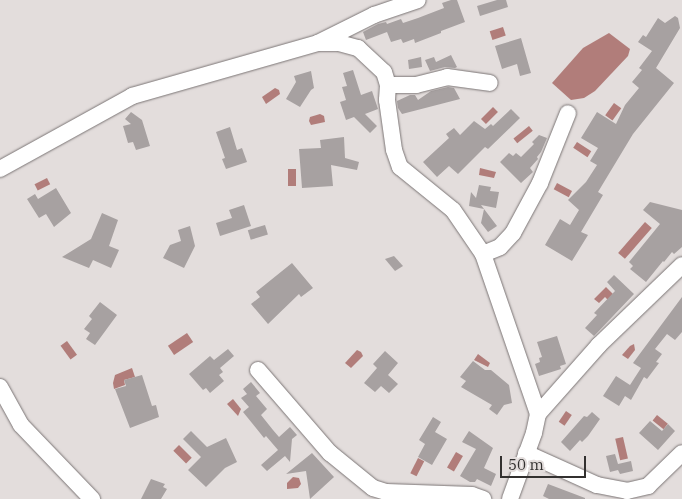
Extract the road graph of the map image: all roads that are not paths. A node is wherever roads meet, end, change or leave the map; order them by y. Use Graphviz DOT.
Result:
graph roads {
  1 [pos="418,0"];
  2 [pos="318,43"];
  3 [pos="490,83"];
  4 [pos="388,85"];
  5 [pos="568,113"];
  6 [pos="0,169"];
  7 [pos="483,254"];
  8 [pos="682,265"];
  9 [pos="258,370"];
  10 [pos="0,387"];
  11 [pos="538,414"];
  12 [pos="526,453"];
  13 [pos="682,453"];
  14 [pos="92,499"];
  15 [pos="483,499"];
  16 [pos="510,499"];
  1 -- 2 [label="street"];
  2 -- 4 [label="street"];
  2 -- 6 [label="street"];
  3 -- 4 [label="street"];
  4 -- 7 [label="street"];
  5 -- 7 [label="street"];
  7 -- 11 [label="street"];
  8 -- 11 [label="street"];
  9 -- 15 [label="street"];
  10 -- 14 [label="street"];
  11 -- 12 [label="street"];
  12 -- 13 [label="street"];
  12 -- 16 [label="street"];
}
